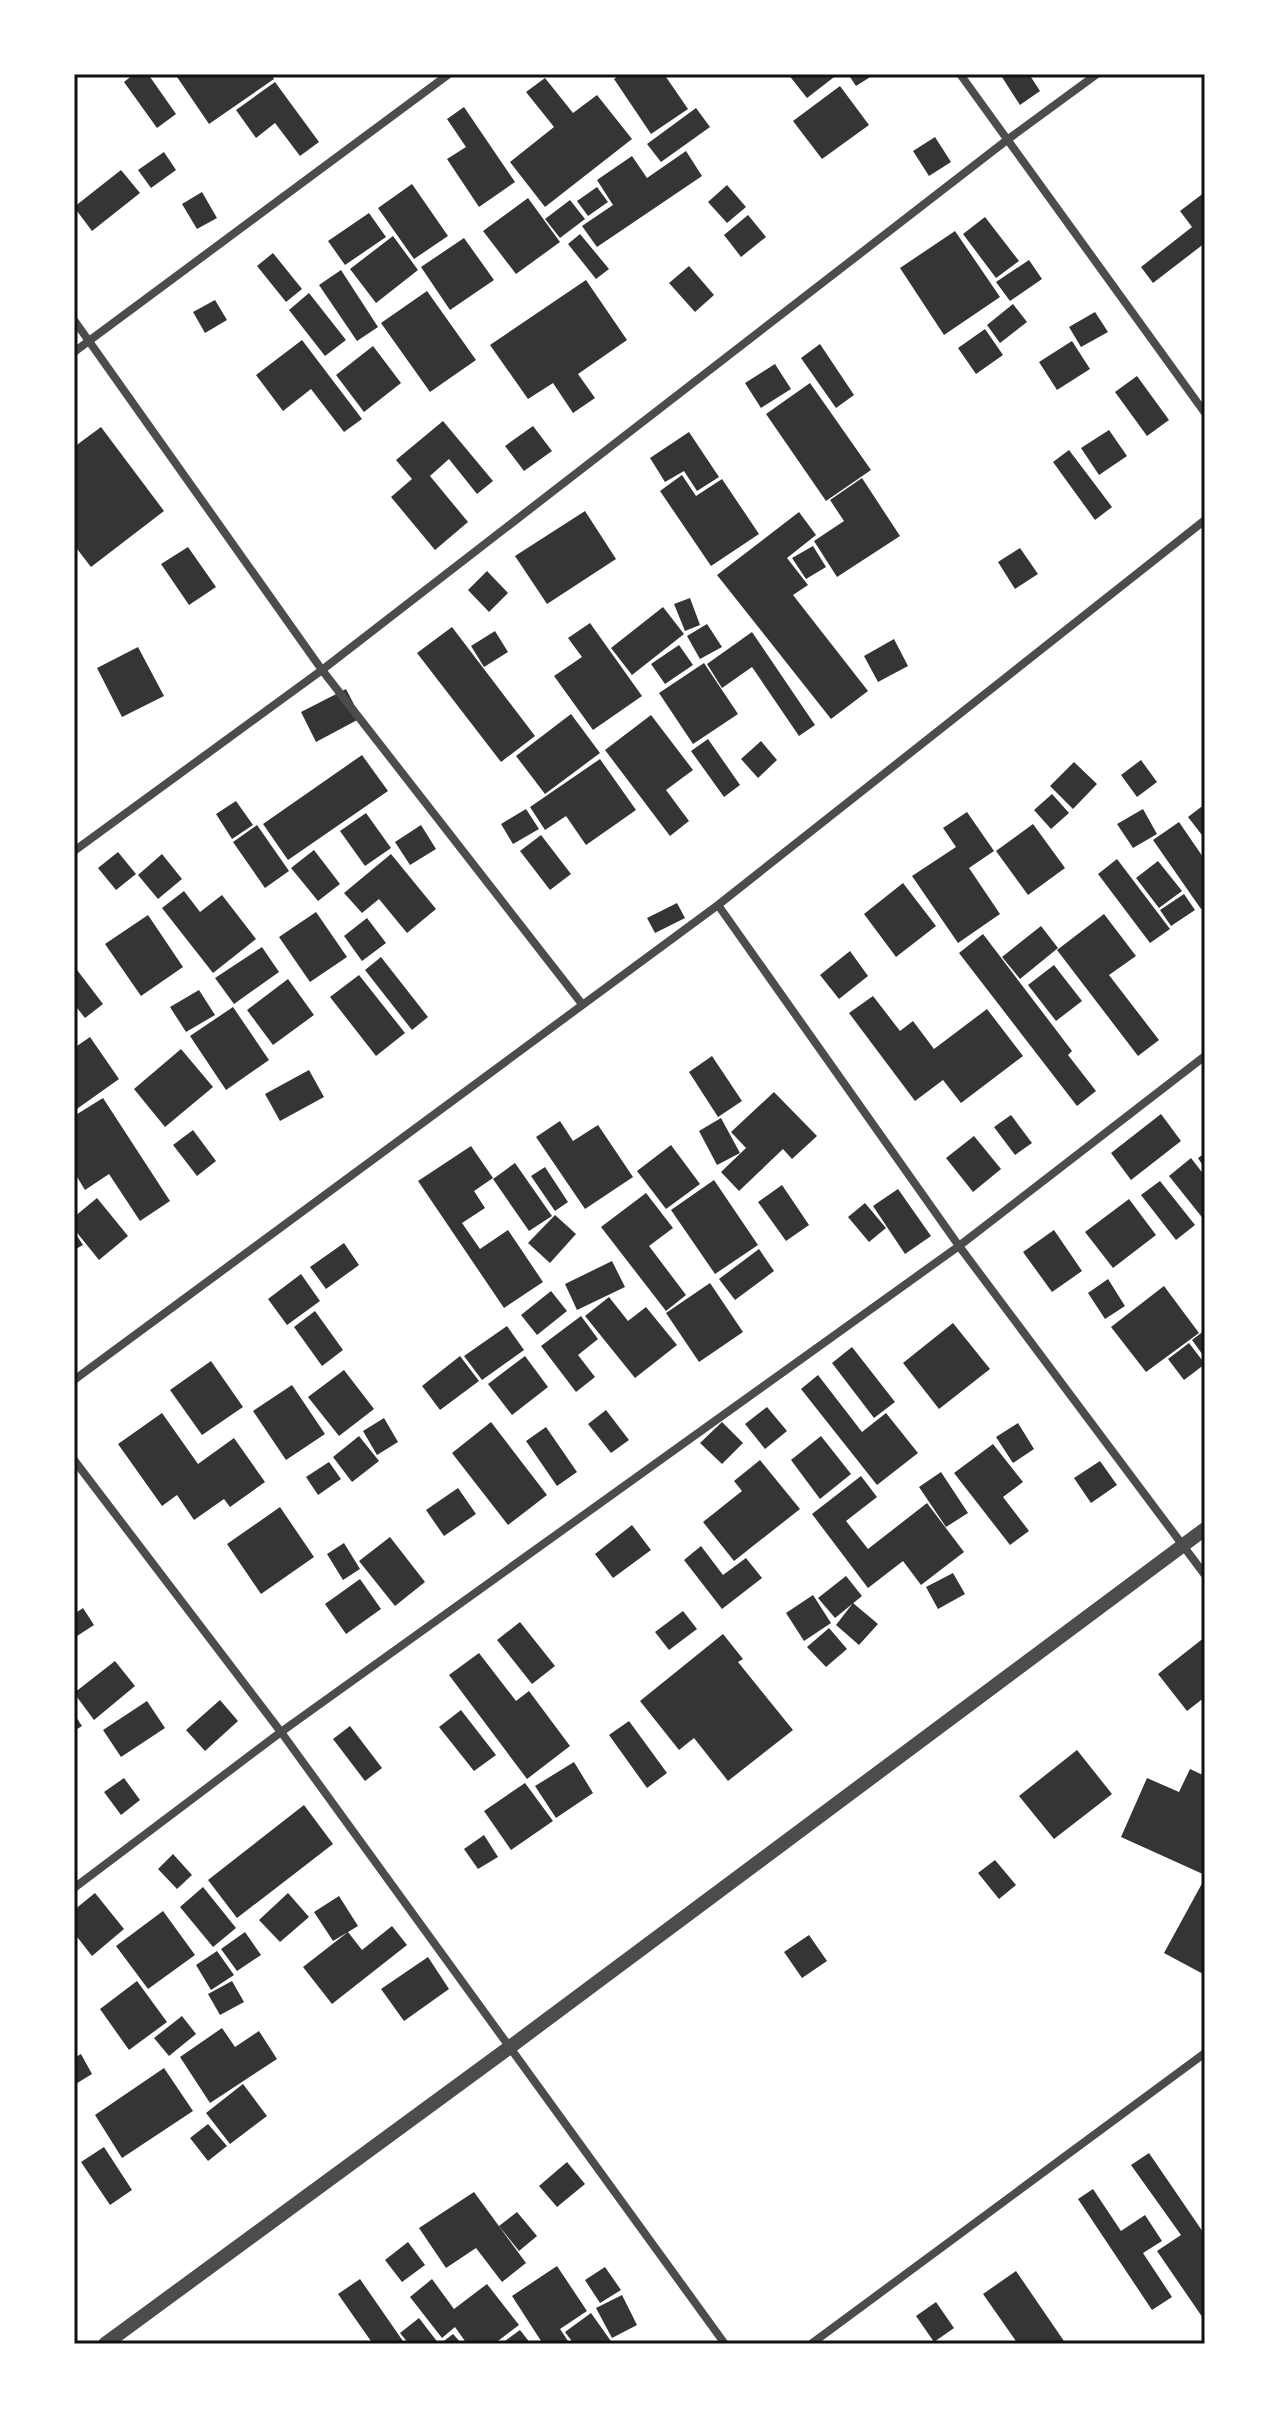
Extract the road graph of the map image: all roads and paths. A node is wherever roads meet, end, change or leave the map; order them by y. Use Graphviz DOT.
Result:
graph roads {
  1 [pos="449,74"];
  2 [pos="960,74"];
  3 [pos="1097,74"];
  4 [pos="1007,140"];
  5 [pos="74,320"];
  6 [pos="89,341"];
  7 [pos="74,352"];
  8 [pos="1205,413"];
  9 [pos="1205,520"];
  10 [pos="322,670"];
  11 [pos="74,851"];
  12 [pos="718,905"];
  13 [pos="582,1004"];
  14 [pos="1205,1056"];
  15 [pos="959,1246"];
  16 [pos="74,1380"];
  17 [pos="74,1460"];
  18 [pos="1205,1529"];
  19 [pos="1183,1545"];
  20 [pos="1205,1575"];
  21 [pos="281,1732"];
  22 [pos="74,1888"];
  23 [pos="510,2047"];
  24 [pos="1205,2053"];
  25 [pos="105,2344"];
  26 [pos="725,2344"];
  27 [pos="811,2344"];
  1 -- 6 [label="street"];
  2 -- 4 [label="street"];
  3 -- 4 [label="street"];
  4 -- 8 [label="street"];
  4 -- 10 [label="street"];
  5 -- 6 [label="street"];
  6 -- 7 [label="street"];
  6 -- 10 [label="street"];
  9 -- 12 [label="street"];
  10 -- 11 [label="street"];
  10 -- 13 [label="street"];
  12 -- 13 [label="street"];
  12 -- 15 [label="street"];
  13 -- 16 [label="street"];
  14 -- 15 [label="street"];
  15 -- 19 [label="street"];
  15 -- 21 [label="street"];
  17 -- 21 [label="street"];
  18 -- 19 [label="street"];
  19 -- 20 [label="street"];
  19 -- 23 [label="street"];
  21 -- 22 [label="street"];
  21 -- 23 [label="street"];
  23 -- 25 [label="street"];
  23 -- 26 [label="street"];
  24 -- 27 [label="street"];
}
